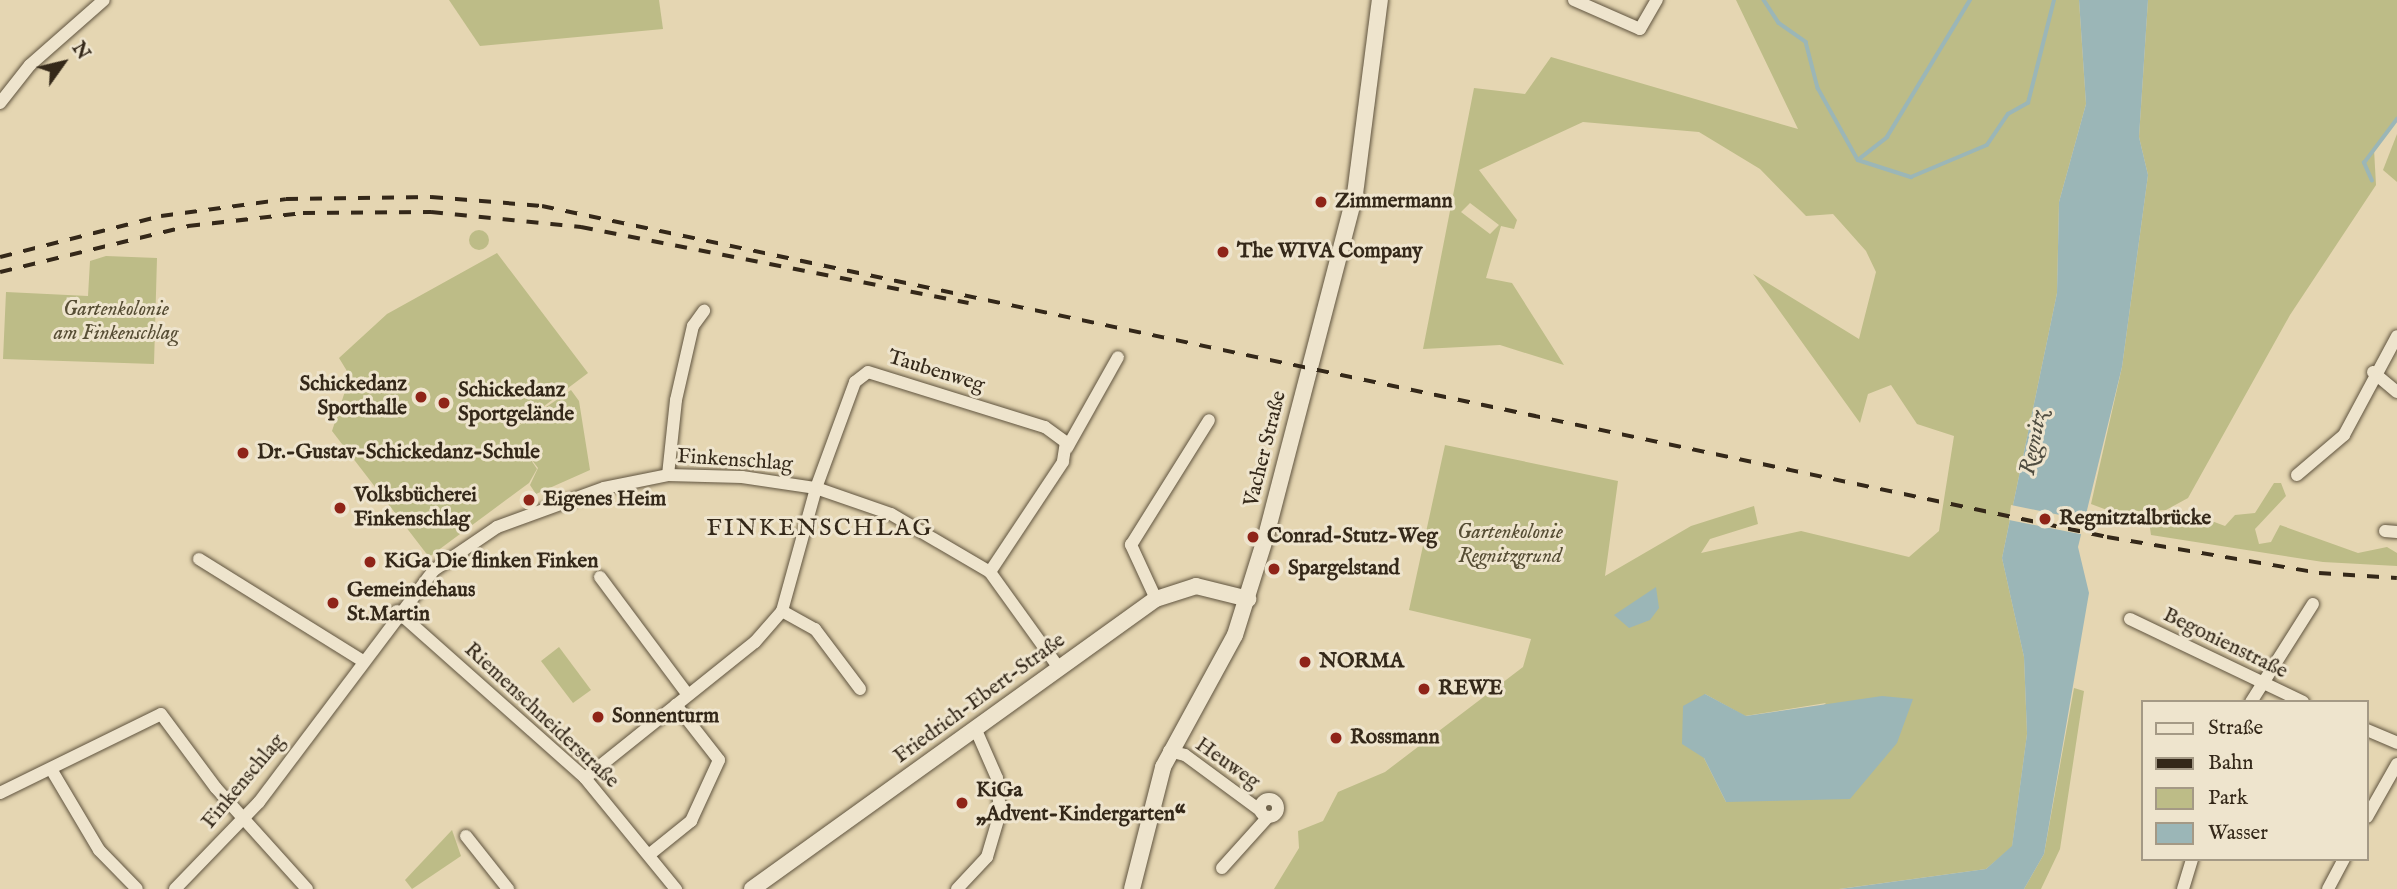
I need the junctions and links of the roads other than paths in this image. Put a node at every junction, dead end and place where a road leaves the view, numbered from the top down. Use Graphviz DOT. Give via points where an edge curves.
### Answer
graph roads {
  1 [pos="104,0"];
  2 [pos="1380,0"];
  3 [pos="1574,0"];
  4 [pos="1657,0"];
  5 [pos="0,103"];
  6 [pos="704,311"];
  7 [pos="2397,335"];
  8 [pos="1118,356"];
  9 [pos="2373,372"];
  10 [pos="2397,392"];
  11 [pos="1209,420"];
  12 [pos="1067,448"];
  13 [pos="668,475"];
  14 [pos="2297,475"];
  15 [pos="816,488"];
  16 [pos="199,559"];
  17 [pos="990,572"];
  18 [pos="600,577"];
  19 [pos="1156,599"];
  20 [pos="1248,599"];
  21 [pos="2313,604"];
  22 [pos="397,611"];
  23 [pos="782,611"];
  24 [pos="2130,619"];
  25 [pos="361,660"];
  26 [pos="1059,668"];
  27 [pos="2261,686"];
  28 [pos="860,689"];
  29 [pos="688,695"];
  30 [pos="2253,700"];
  31 [pos="2298,700"];
  32 [pos="676,705"];
  33 [pos="975,728"];
  34 [pos="2369,731"];
  35 [pos="2397,743"];
  36 [pos="1169,751"];
  37 [pos="2397,764"];
  38 [pos="51,769"];
  39 [pos="585,778"];
  40 [pos="0,793"];
  41 [pos="2369,813"];
  42 [pos="244,818"];
  43 [pos="466,836"];
  44 [pos="650,854"];
  45 [pos="2191,861"];
  46 [pos="2343,861"];
  47 [pos="1222,868"];
  48 [pos="137,889"];
  49 [pos="175,889"];
  50 [pos="307,889"];
  51 [pos="508,889"];
  52 [pos="677,889"];
  53 [pos="752,889"];
  54 [pos="957,889"];
  55 [pos="1132,889"];
  56 [pos="2183,889"];
  57 [pos="2328,889"];
  1 -- 5 [label="street" via="30,65"];
  2 -- 20 [label="street, Vacher Straße" via="1346,234"];
  3 -- 4 [label="street" via="1640,29"];
  6 -- 13 [label="street" via="693,326 676,400"];
  7 -- 9 [label="street"];
  8 -- 12 [label="street"];
  9 -- 10 [label="street"];
  9 -- 14 [label="street" via="2344,435"];
  11 -- 19 [label="street" via="1131,545"];
  12 -- 15 [label="street, Taubenweg" via="1045,427 868,372 855,382"];
  12 -- 17 [label="street" via="1039,503"];
  13 -- 15 [label="street, Finkenschlag"];
  13 -- 22 [label="street, Finkenschlag" via="593,492 497,527 434,570"];
  15 -- 17 [label="street, Finkenschlag" via="891,514"];
  15 -- 23 [label="street"];
  16 -- 25 [label="street"];
  17 -- 26 [label="street, Finkenschlag"];
  18 -- 29 [label="street"];
  19 -- 20 [label="street, Friedrich-Ebert-Straße" via="1196,586"];
  19 -- 26 [label="street, Friedrich-Ebert-Straße"];
  20 -- 36 [label="street, Vacher Straße" via="1226,655"];
  21 -- 27 [label="street"];
  22 -- 25 [label="street, Finkenschlag"];
  22 -- 39 [label="street, Riemenschneiderstraße"];
  23 -- 28 [label="street" via="815,629"];
  23 -- 29 [label="street" via="755,642"];
  24 -- 27 [label="street, Begonienstraße"];
  25 -- 42 [label="street, Finkenschlag"];
  26 -- 33 [label="street, Friedrich-Ebert-Straße"];
  27 -- 30 [label="street"];
  27 -- 31 [label="street, Begonienstraße"];
  29 -- 32 [label="street"];
  32 -- 39 [label="street"];
  32 -- 44 [label="street" via="719,760 691,821"];
  33 -- 53 [label="street, Friedrich-Ebert-Straße"];
  33 -- 54 [label="street" via="997,778 1000,813 988,858"];
  34 -- 35 [label="street"];
  36 -- 47 [label="street, Heuweg" via="1185,755 1265,814"];
  36 -- 55 [label="street, Vacher Straße"];
  37 -- 41 [label="street"];
  38 -- 40 [label="street"];
  38 -- 42 [label="street" via="161,714"];
  38 -- 48 [label="street" via="99,850"];
  39 -- 44 [label="street, Riemenschneiderstraße"];
  42 -- 49 [label="street, Finkenschlag"];
  42 -- 50 [label="street"];
  43 -- 51 [label="street"];
  44 -- 52 [label="street, Riemenschneiderstraße"];
  45 -- 56 [label="street"];
  46 -- 57 [label="street"];
}
